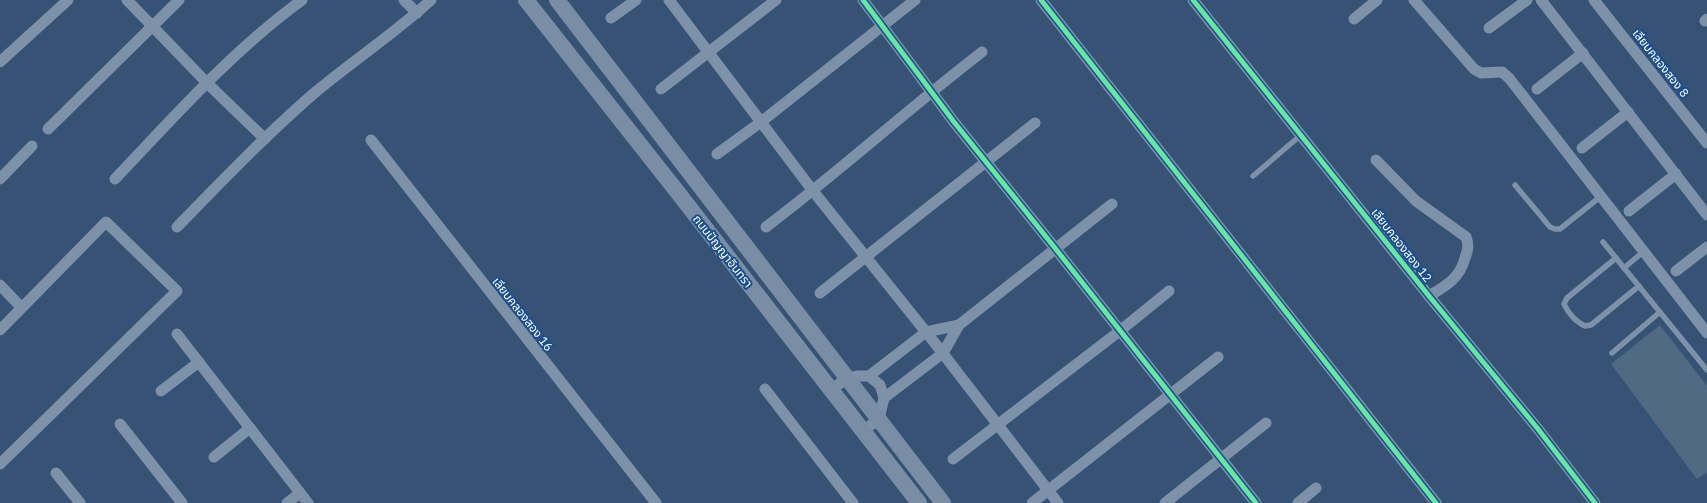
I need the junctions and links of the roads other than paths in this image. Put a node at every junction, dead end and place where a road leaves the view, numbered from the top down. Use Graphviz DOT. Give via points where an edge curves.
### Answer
graph roads {
  1 [pos="68,0"];
  2 [pos="128,0"];
  3 [pos="179,0"];
  4 [pos="302,0"];
  5 [pos="404,0"];
  6 [pos="432,0"];
  7 [pos="526,0"];
  8 [pos="558,0"];
  9 [pos="636,0"];
  10 [pos="669,0"];
  11 [pos="776,0"];
  12 [pos="863,0"];
  13 [pos="915,0"];
  14 [pos="1041,0"];
  15 [pos="1193,0"];
  16 [pos="1377,0"];
  17 [pos="1414,0"];
  18 [pos="1527,0"];
  19 [pos="1542,0"];
  20 [pos="1594,0"];
  21 [pos="417,13"];
  22 [pos="611,18"];
  23 [pos="1354,19"];
  24 [pos="152,26"];
  25 [pos="884,26"];
  26 [pos="1489,28"];
  27 [pos="708,52"];
  28 [pos="982,52"];
  29 [pos="1583,53"];
  30 [pos="0,62"];
  31 [pos="207,83"];
  32 [pos="660,89"];
  33 [pos="1537,89"];
  34 [pos="931,91"];
  35 [pos="1628,112"];
  36 [pos="761,122"];
  37 [pos="1035,123"];
  38 [pos="48,129"];
  39 [pos="1301,135"];
  40 [pos="265,139"];
  41 [pos="371,140"];
  42 [pos="1707,143"];
  43 [pos="32,146"];
  44 [pos="1582,148"];
  45 [pos="717,154"];
  46 [pos="1376,160"];
  47 [pos="986,162"];
  48 [pos="1676,174"];
  49 [pos="1253,176"];
  50 [pos="0,179"];
  51 [pos="115,179"];
  52 [pos="1515,185"];
  53 [pos="813,191"];
  54 [pos="1600,197"];
  55 [pos="1112,204"];
  56 [pos="1630,211"];
  57 [pos="1707,215"];
  58 [pos="177,227"];
  59 [pos="766,227"];
  60 [pos="1603,242"];
  61 [pos="1707,247"];
  62 [pos="1055,248"];
  63 [pos="1643,252"];
  64 [pos="866,258"];
  65 [pos="1616,258"];
  66 [pos="1624,268"];
  67 [pos="1676,272"];
  68 [pos="0,285"];
  69 [pos="1639,286"];
  70 [pos="1169,291"];
  71 [pos="820,293"];
  72 [pos="1429,296"];
  73 [pos="21,307"];
  74 [pos="1660,312"];
  75 [pos="959,325"];
  76 [pos="0,330"];
  77 [pos="1121,330"];
  78 [pos="926,332"];
  79 [pos="1707,333"];
  80 [pos="177,334"];
  81 [pos="942,353"];
  82 [pos="1612,353"];
  83 [pos="1218,357"];
  84 [pos="198,362"];
  85 [pos="1707,370"];
  86 [pos="869,376"];
  87 [pos="847,378"];
  88 [pos="765,389"];
  89 [pos="831,390"];
  90 [pos="161,391"];
  91 [pos="1171,394"];
  92 [pos="884,398"];
  93 [pos="879,419"];
  94 [pos="120,424"];
  95 [pos="1266,424"];
  96 [pos="998,425"];
  97 [pos="250,428"];
  98 [pos="863,431"];
  99 [pos="214,457"];
  100 [pos="953,459"];
  101 [pos="1221,459"];
  102 [pos="0,464"];
  103 [pos="56,472"];
  104 [pos="1316,488"];
  105 [pos="1048,491"];
  106 [pos="300,493"];
  107 [pos="80,503"];
  108 [pos="182,503"];
  109 [pos="287,503"];
  110 [pos="308,503"];
  111 [pos="656,503"];
  112 [pos="854,503"];
  113 [pos="919,503"];
  114 [pos="943,503"];
  115 [pos="1032,503"];
  116 [pos="1058,503"];
  117 [pos="1165,503"];
  118 [pos="1256,503"];
  119 [pos="1298,503"];
  120 [pos="1436,503"];
  121 [pos="1595,503"];
  1 -- 30 [label="street"];
  2 -- 24 [label="street"];
  3 -- 24 [label="street"];
  4 -- 31 [label="street" via="263,30"];
  5 -- 21 [label="street"];
  6 -- 21 [label="street"];
  7 -- 89 [label="street, ถนนปัญญาอินทรา"];
  8 -- 87 [label="street, ถนนปัญญาอินทรา"];
  9 -- 22 [label="street"];
  10 -- 27 [label="street"];
  11 -- 27 [label="street"];
  12 -- 25 [label="street"];
  13 -- 25 [label="street"];
  14 -- 120 [label="street"];
  15 -- 39 [label="street, เลียบคลองสอง 12"];
  16 -- 23 [label="street"];
  17 -- 54 [label="street" via="1474,69 1481,73 1502,72 1509,78"];
  18 -- 26 [label="street"];
  19 -- 29 [label="street"];
  20 -- 42 [label="street, เลียบคลองสอง 8"];
  21 -- 40 [label="street" via="338,74"];
  24 -- 31 [label="street"];
  24 -- 38 [label="street"];
  25 -- 34 [label="street"];
  25 -- 36 [label="street"];
  27 -- 32 [label="street"];
  27 -- 36 [label="street"];
  28 -- 34 [label="street"];
  29 -- 33 [label="street"];
  29 -- 35 [label="street"];
  31 -- 40 [label="street"];
  31 -- 51 [label="street"];
  34 -- 47 [label="street"];
  34 -- 53 [label="street"];
  35 -- 44 [label="street"];
  35 -- 48 [label="street"];
  36 -- 45 [label="street"];
  36 -- 53 [label="street"];
  37 -- 47 [label="street"];
  39 -- 49 [label="lane"];
  39 -- 72 [label="street, เลียบคลองสอง 12"];
  40 -- 58 [label="street"];
  41 -- 111 [label="street, เลียบคลองสอง 16"];
  43 -- 50 [label="street"];
  46 -- 72 [label="street" via="1416,201 1466,237 1469,245 1463,268 1453,281"];
  47 -- 62 [label="street"];
  47 -- 64 [label="street"];
  48 -- 56 [label="street"];
  48 -- 57 [label="street"];
  52 -- 54 [label="lane" via="1550,227 1555,229 1560,229"];
  53 -- 59 [label="street"];
  53 -- 64 [label="street"];
  54 -- 63 [label="street"];
  55 -- 62 [label="street"];
  60 -- 65 [label="lane"];
  61 -- 67 [label="street"];
  62 -- 75 [label="street"];
  62 -- 77 [label="street"];
  63 -- 66 [label="lane"];
  63 -- 79 [label="street"];
  64 -- 71 [label="street"];
  64 -- 78 [label="street"];
  65 -- 66 [label="lane"];
  65 -- 69 [label="lane" via="1567,298 1564,304 1566,309 1579,323 1591,325"];
  66 -- 69 [label="lane"];
  68 -- 73 [label="street"];
  69 -- 74 [label="lane"];
  70 -- 77 [label="street"];
  72 -- 121 [label="street, เลียบคลองสอง 12"];
  73 -- 76 [label="street"];
  73 -- 102 [label="street" via="106,222 176,291"];
  74 -- 82 [label="lane"];
  74 -- 85 [label="lane"];
  75 -- 78 [label="street"];
  75 -- 81 [label="street"];
  77 -- 91 [label="street"];
  77 -- 96 [label="street"];
  78 -- 81 [label="street"];
  78 -- 86 [label="street"];
  80 -- 84 [label="street"];
  81 -- 92 [label="street"];
  81 -- 96 [label="street"];
  83 -- 91 [label="street"];
  84 -- 90 [label="street"];
  84 -- 97 [label="street"];
  86 -- 87 [label="street"];
  86 -- 92 [label="street" via="880,385"];
  87 -- 89 [label="street"];
  87 -- 93 [label="street, ถนนปัญญาอินทรา"];
  88 -- 112 [label="street"];
  89 -- 98 [label="street, ถนนปัญญาอินทรา"];
  91 -- 101 [label="street"];
  91 -- 105 [label="street"];
  92 -- 93 [label="street"];
  93 -- 98 [label="street"];
  93 -- 114 [label="street, ถนนปัญญาอินทรา"];
  94 -- 108 [label="street"];
  95 -- 101 [label="street"];
  96 -- 100 [label="street"];
  96 -- 105 [label="street"];
  97 -- 99 [label="street"];
  97 -- 106 [label="street"];
  98 -- 113 [label="street, ถนนปัญญาอินทรา"];
  101 -- 117 [label="street"];
  101 -- 118 [label="street"];
  103 -- 107 [label="street"];
  104 -- 119 [label="street"];
  105 -- 115 [label="street"];
  105 -- 116 [label="street"];
  106 -- 109 [label="street"];
  106 -- 110 [label="street"];
}
